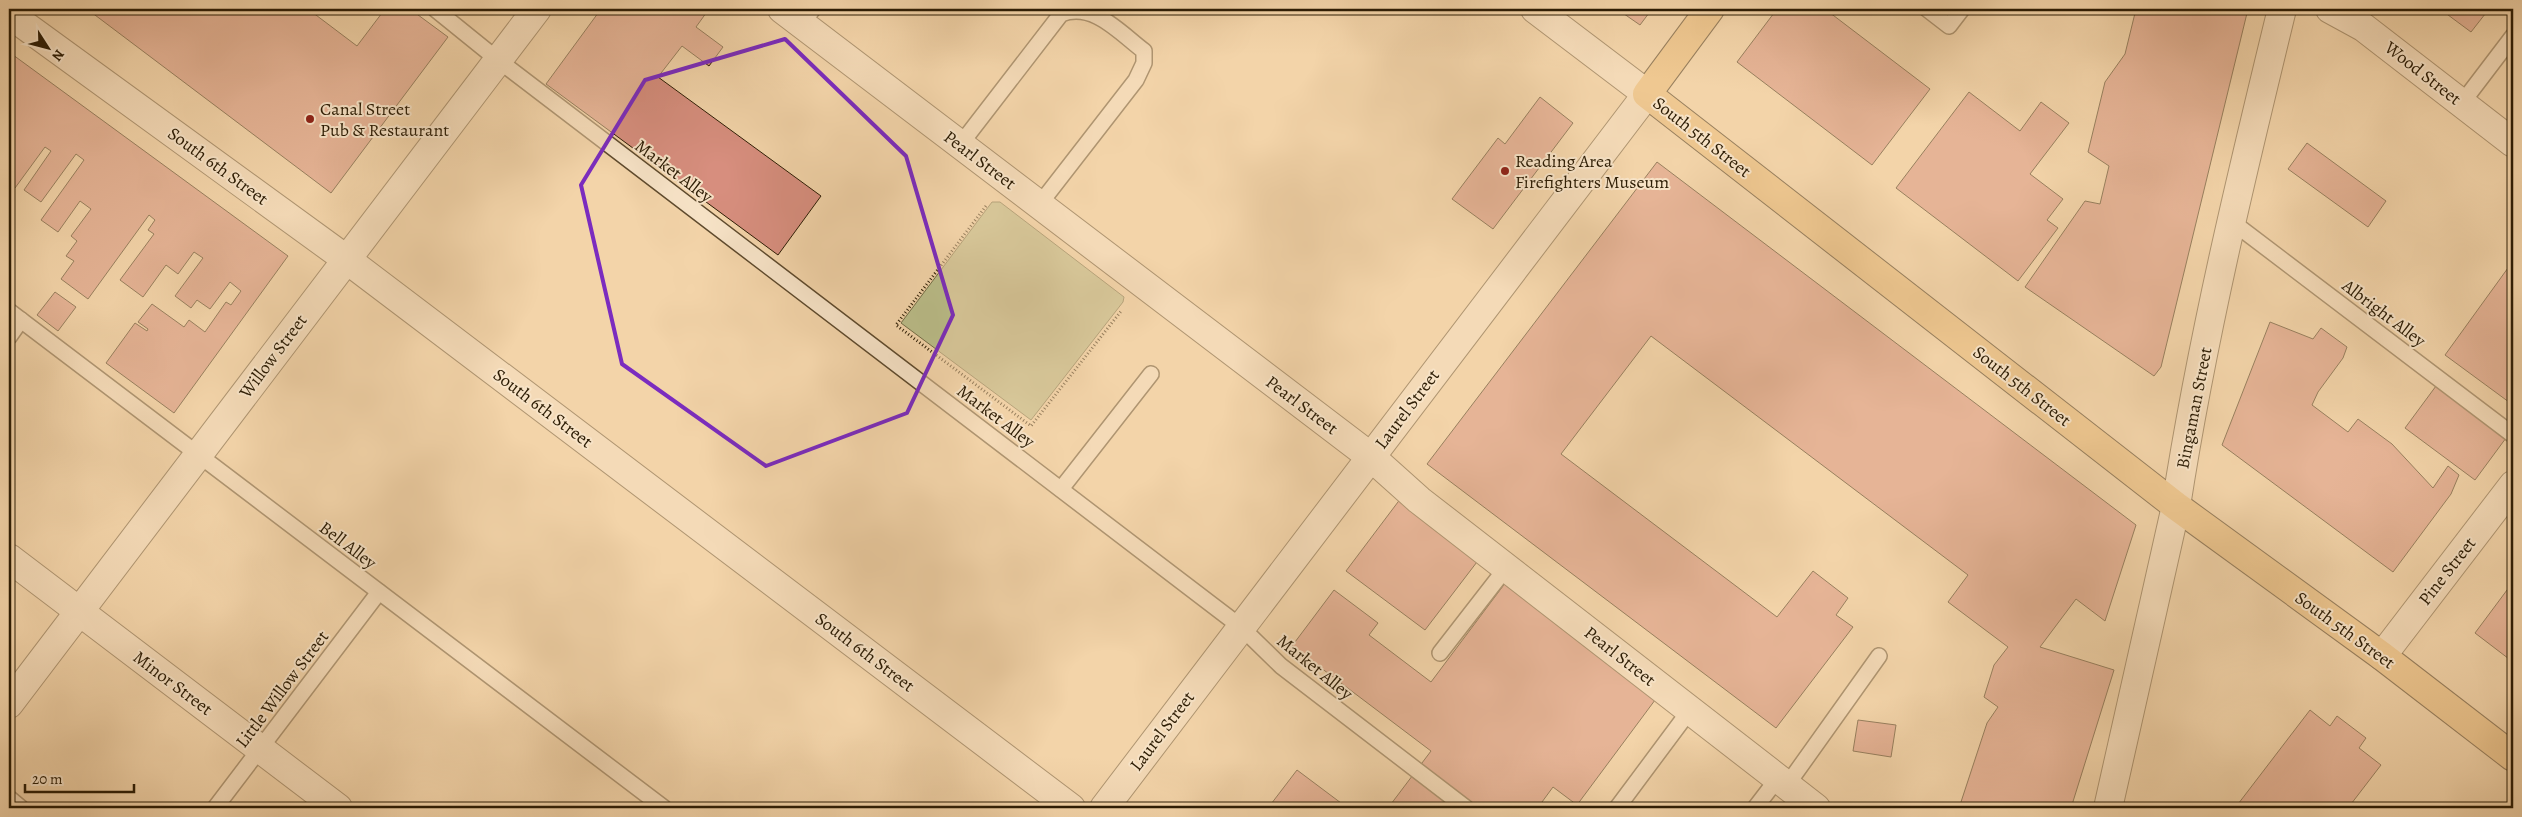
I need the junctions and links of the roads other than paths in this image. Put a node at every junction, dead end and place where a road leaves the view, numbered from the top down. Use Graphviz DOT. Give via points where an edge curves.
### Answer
graph roads {
  1 [pos="435,9"];
  2 [pos="537,9"];
  3 [pos="1534,9"];
  4 [pos="1710,9"];
  5 [pos="1927,9"];
  6 [pos="1962,9"];
  7 [pos="2282,9"];
  8 [pos="2330,9"];
  9 [pos="9,14"];
  10 [pos="799,14"];
  11 [pos="2513,36"];
  12 [pos="498,60"];
  13 [pos="1647,94"];
  14 [pos="2462,103"];
  15 [pos="2513,143"];
  16 [pos="960,145"];
  17 [pos="1039,205"];
  18 [pos="2231,221"];
  19 [pos="346,259"];
  20 [pos="9,311"];
  21 [pos="21,320"];
  22 [pos="9,337"];
  23 [pos="1151,374"];
  24 [pos="2513,435"];
  25 [pos="199,455"];
  26 [pos="1371,457"];
  27 [pos="2513,485"];
  28 [pos="1061,489"];
  29 [pos="2176,506"];
  30 [pos="9,558"];
  31 [pos="1506,568"];
  32 [pos="379,592"];
  33 [pos="80,613"];
  34 [pos="1242,627"];
  35 [pos="1440,653"];
  36 [pos="1878,656"];
  37 [pos="2382,656"];
  38 [pos="9,704"];
  39 [pos="1690,710"];
  40 [pos="261,750"];
  41 [pos="2513,757"];
  42 [pos="1782,782"];
  43 [pos="9,798"];
  44 [pos="22,808"];
  45 [pos="215,808"];
  46 [pos="338,808"];
  47 [pos="664,808"];
  48 [pos="1071,808"];
  49 [pos="1104,808"];
  50 [pos="1466,808"];
  51 [pos="1617,808"];
  52 [pos="1755,808"];
  53 [pos="1816,808"];
  54 [pos="2108,808"];
  1 -- 12 [label="lane, Market Alley"];
  2 -- 12 [label="street, Willow Street"];
  3 -- 13 [label="street, South 5th Street"];
  4 -- 13 [label="main road, Laurel Street"];
  5 -- 6 [label="lane" via="1949,26"];
  7 -- 18 [label="street, Bingaman Street"];
  8 -- 14 [label="street, Wood Street" via="2363,27"];
  9 -- 19 [label="street, South 6th Street"];
  10 -- 16 [label="street, Pearl Street"];
  11 -- 14 [label="lane"];
  12 -- 19 [label="street, Willow Street"];
  12 -- 28 [label="lane, Market Alley"];
  13 -- 26 [label="street, Laurel Street"];
  13 -- 29 [label="main road, South 5th Street"];
  14 -- 15 [label="street, Wood Street"];
  16 -- 17 [label="street, Pearl Street"];
  16 -- 17 [label="lane" via="1061,14 1071,10 1094,13 1144,51 1144,63 1136,80"];
  17 -- 26 [label="street, Pearl Street"];
  18 -- 24 [label="lane, Albright Alley"];
  18 -- 29 [label="street, Bingaman Street" via="2188,428"];
  19 -- 25 [label="street, Willow Street"];
  19 -- 48 [label="street, South 6th Street"];
  20 -- 21 [label="lane, Bell Alley"];
  21 -- 22 [label="lane"];
  21 -- 25 [label="lane, Bell Alley"];
  23 -- 28 [label="lane"];
  25 -- 32 [label="lane, Bell Alley"];
  25 -- 33 [label="street, Willow Street"];
  26 -- 31 [label="street, Pearl Street" via="1419,500"];
  26 -- 34 [label="street, Laurel Street"];
  27 -- 37 [label="street, Pine Street"];
  28 -- 34 [label="lane, Market Alley"];
  29 -- 37 [label="main road, South 5th Street"];
  29 -- 54 [label="street, Bingaman Street"];
  30 -- 33 [label="street, Minor Street"];
  31 -- 35 [label="lane"];
  31 -- 39 [label="street, Pearl Street"];
  32 -- 40 [label="lane, Little Willow Street"];
  32 -- 47 [label="lane, Bell Alley"];
  33 -- 38 [label="street, Willow Street"];
  33 -- 40 [label="street, Minor Street"];
  34 -- 49 [label="street, Laurel Street"];
  34 -- 50 [label="lane, Market Alley" via="1280,666"];
  36 -- 42 [label="lane"];
  37 -- 41 [label="main road, South 5th Street"];
  39 -- 42 [label="street, Pearl Street"];
  39 -- 51 [label="lane"];
  40 -- 45 [label="lane, Little Willow Street"];
  40 -- 46 [label="street, Minor Street"];
  42 -- 52 [label="lane"];
  42 -- 53 [label="street, Pearl Street"];
  43 -- 44 [label="lane"];
}
